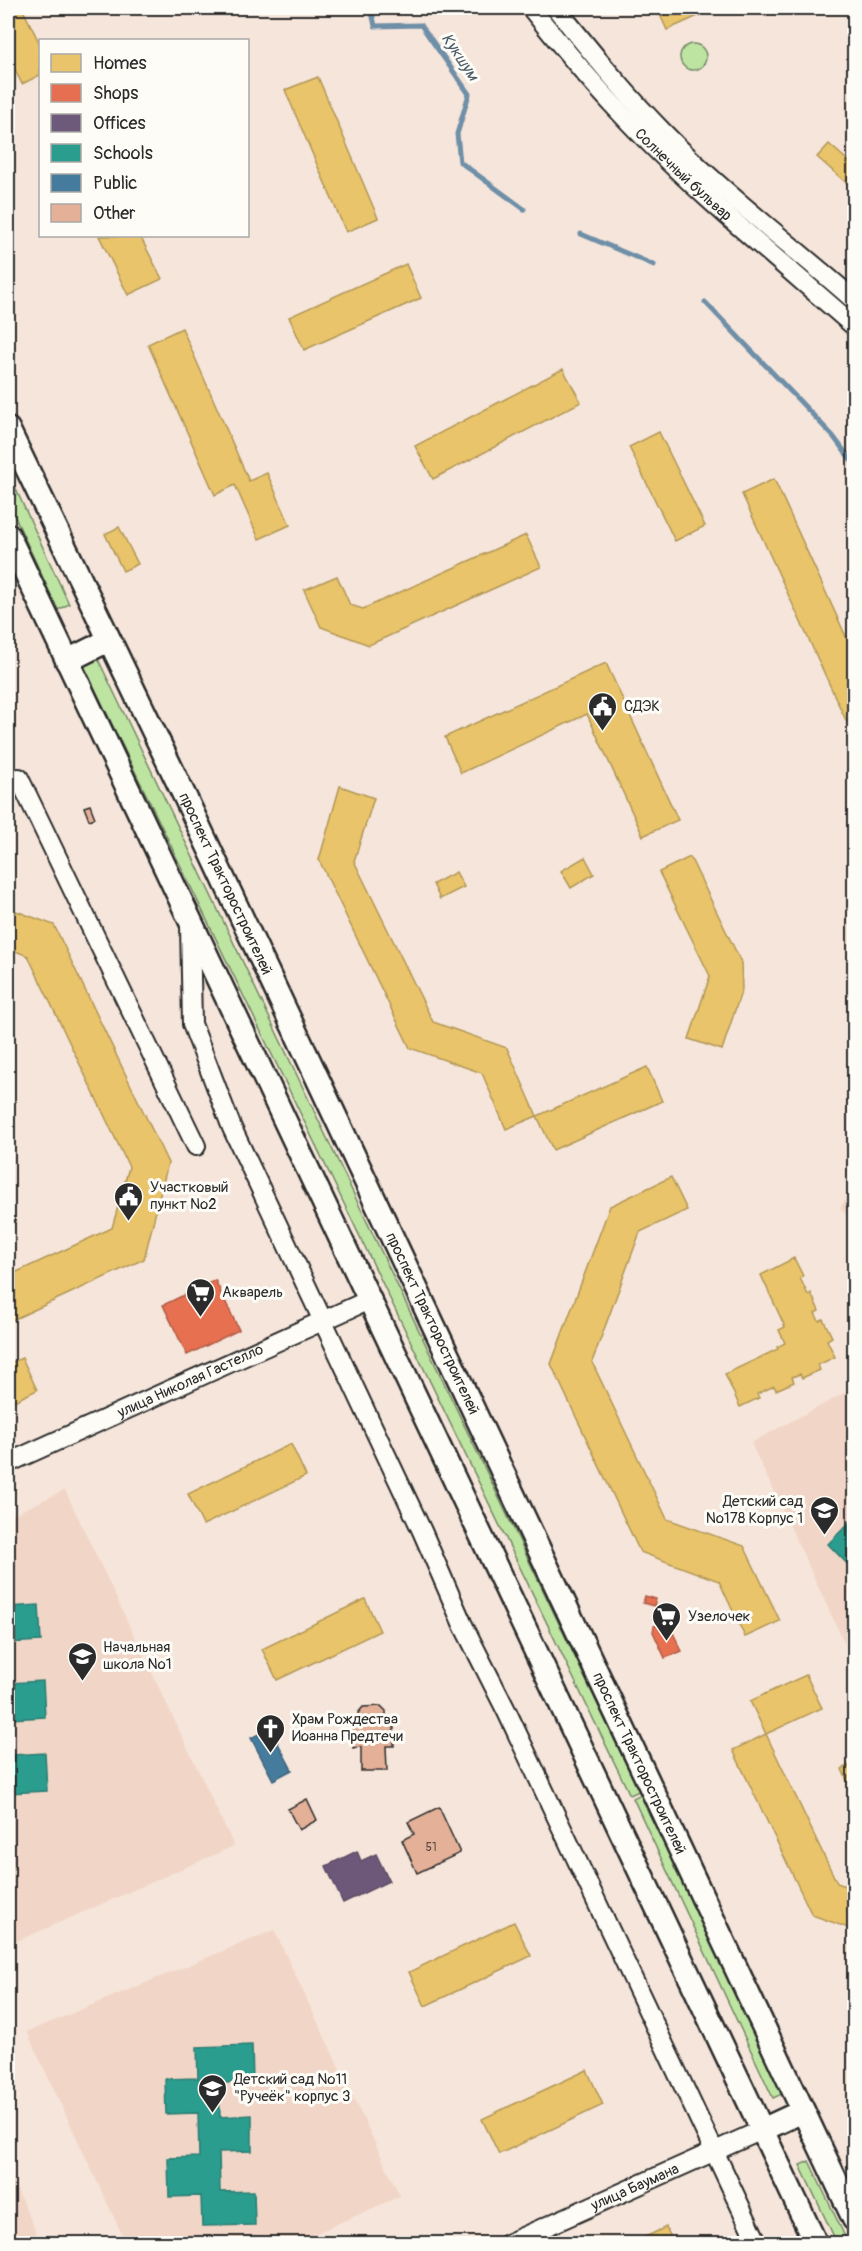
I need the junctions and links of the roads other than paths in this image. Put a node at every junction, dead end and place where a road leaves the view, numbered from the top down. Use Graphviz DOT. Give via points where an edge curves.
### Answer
graph roads {
  1 [pos="531,8"];
  2 [pos="556,8"];
  3 [pos="855,300"];
  4 [pos="855,326"];
  5 [pos="8,429"];
  6 [pos="8,535"];
  7 [pos="109,640"];
  8 [pos="67,661"];
  9 [pos="19,778"];
  10 [pos="190,922"];
  11 [pos="196,1146"];
  12 [pos="371,1299"];
  13 [pos="324,1320"];
  14 [pos="8,1463"];
  15 [pos="803,2111"];
  16 [pos="762,2130"];
  17 [pos="714,2151"];
  18 [pos="855,2219"];
  19 [pos="507,2244"];
  20 [pos="758,2244"];
  21 [pos="816,2244"];
  1 -- 4 [label="street, Солнечный бульвар" via="616,109 667,160"];
  2 -- 3 [label="street, Солнечный бульвар" via="664,133"];
  5 -- 7 [label="main road, проспект Тракторостроителей"];
  6 -- 8 [label="main road"];
  7 -- 8 [label="main road"];
  7 -- 15 [label="main road, проспект Тракторостроителей"];
  8 -- 10 [label="main road"];
  9 -- 11 [label="street"];
  10 -- 12 [label="main road"];
  10 -- 13 [label="street" via="192,1024 232,1128"];
  12 -- 13 [label="street, улица Николая Гастелло"];
  12 -- 16 [label="main road"];
  13 -- 14 [label="street, улица Николая Гастелло"];
  13 -- 17 [label="street" via="462,1625"];
  15 -- 16 [label="main road"];
  15 -- 18 [label="main road, проспект Тракторостроителей"];
  16 -- 17 [label="street, улица Баумана"];
  16 -- 21 [label="main road"];
  17 -- 19 [label="street, улица Баумана"];
  17 -- 20 [label="street"];
}
